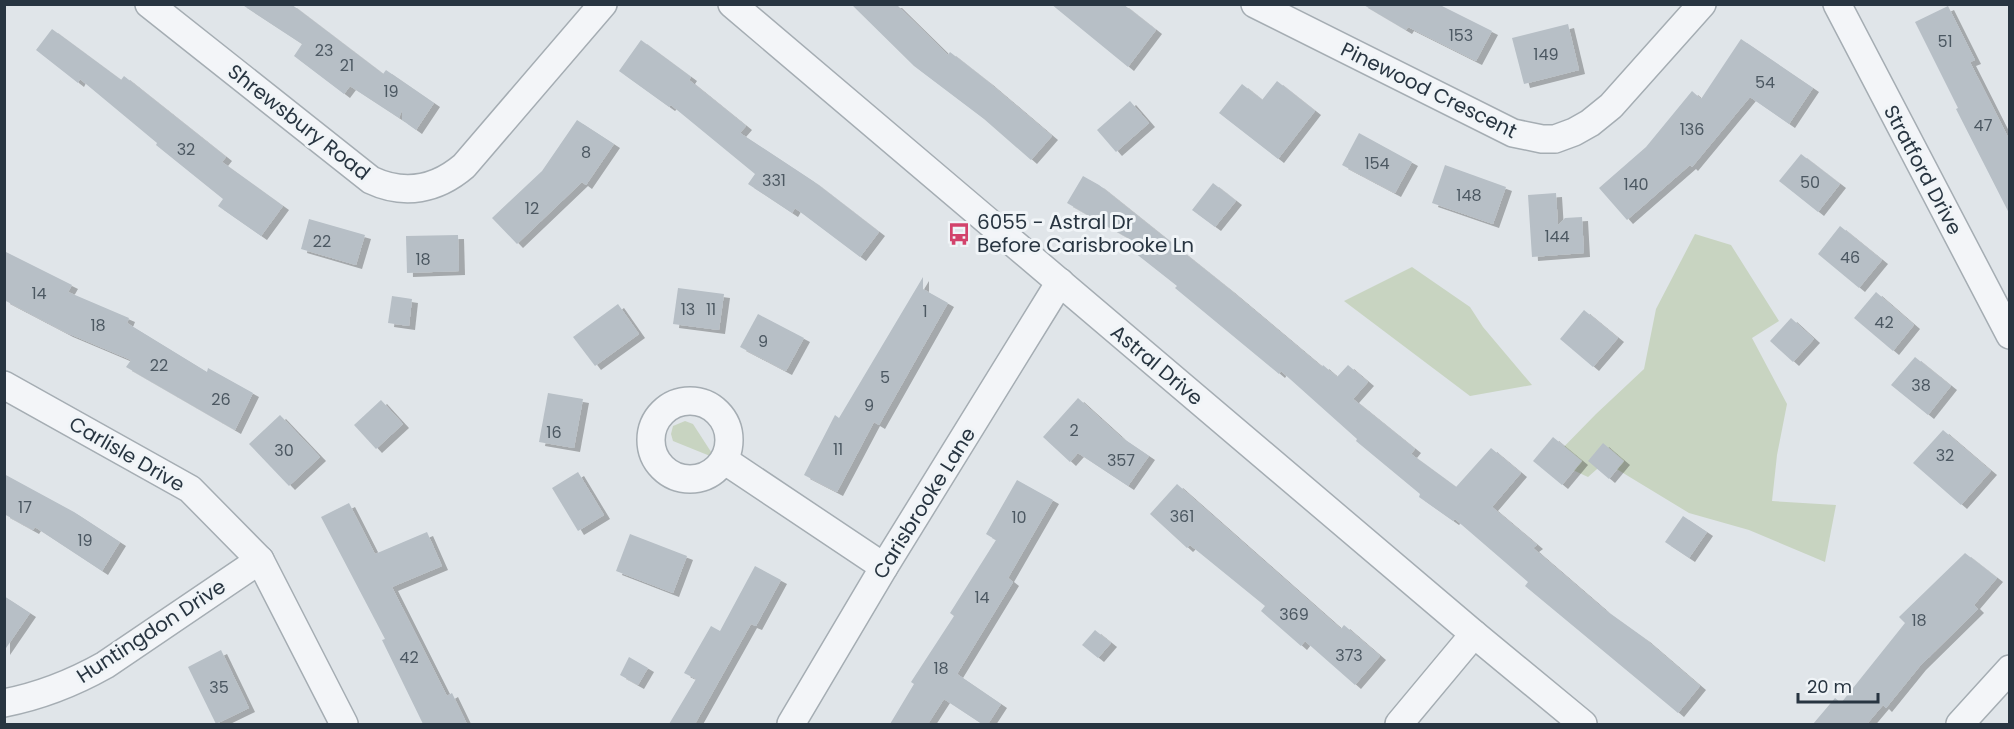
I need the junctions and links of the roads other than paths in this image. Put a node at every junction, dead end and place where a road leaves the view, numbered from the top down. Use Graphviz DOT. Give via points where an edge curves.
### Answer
graph roads {
  1 [pos="149,4"];
  2 [pos="603,4"];
  3 [pos="732,4"];
  4 [pos="1255,4"];
  5 [pos="1702,4"];
  6 [pos="1837,4"];
  7 [pos="1060,282"];
  8 [pos="2010,335"];
  9 [pos="4,385"];
  10 [pos="724,460"];
  11 [pos="260,560"];
  12 [pos="884,567"];
  13 [pos="1474,634"];
  14 [pos="2010,669"];
  15 [pos="4,703"];
  16 [pos="344,724"];
  17 [pos="791,724"];
  18 [pos="1399,724"];
  19 [pos="1583,724"];
  20 [pos="1960,724"];
  1 -- 2 [label="street, Shrewsbury Road" via="371,180 392,188 414,189 441,182 464,165"];
  3 -- 7 [label="street, Astral Drive"];
  4 -- 5 [label="street, Pinewood Crescent" via="1513,133 1556,139 1574,132 1611,106"];
  6 -- 8 [label="street, Stratford Drive"];
  7 -- 12 [label="street, Carisbrooke Lane"];
  7 -- 13 [label="street, Astral Drive"];
  9 -- 11 [label="street, Carlisle Drive" via="190,489"];
  10 -- 12 [label="street"];
  11 -- 15 [label="street, Huntingdon Drive" via="90,674"];
  11 -- 16 [label="street, Carlisle Drive"];
  12 -- 17 [label="street, Carisbrooke Lane"];
  13 -- 18 [label="street"];
  13 -- 19 [label="street, Astral Drive"];
  14 -- 20 [label="street"];
}
